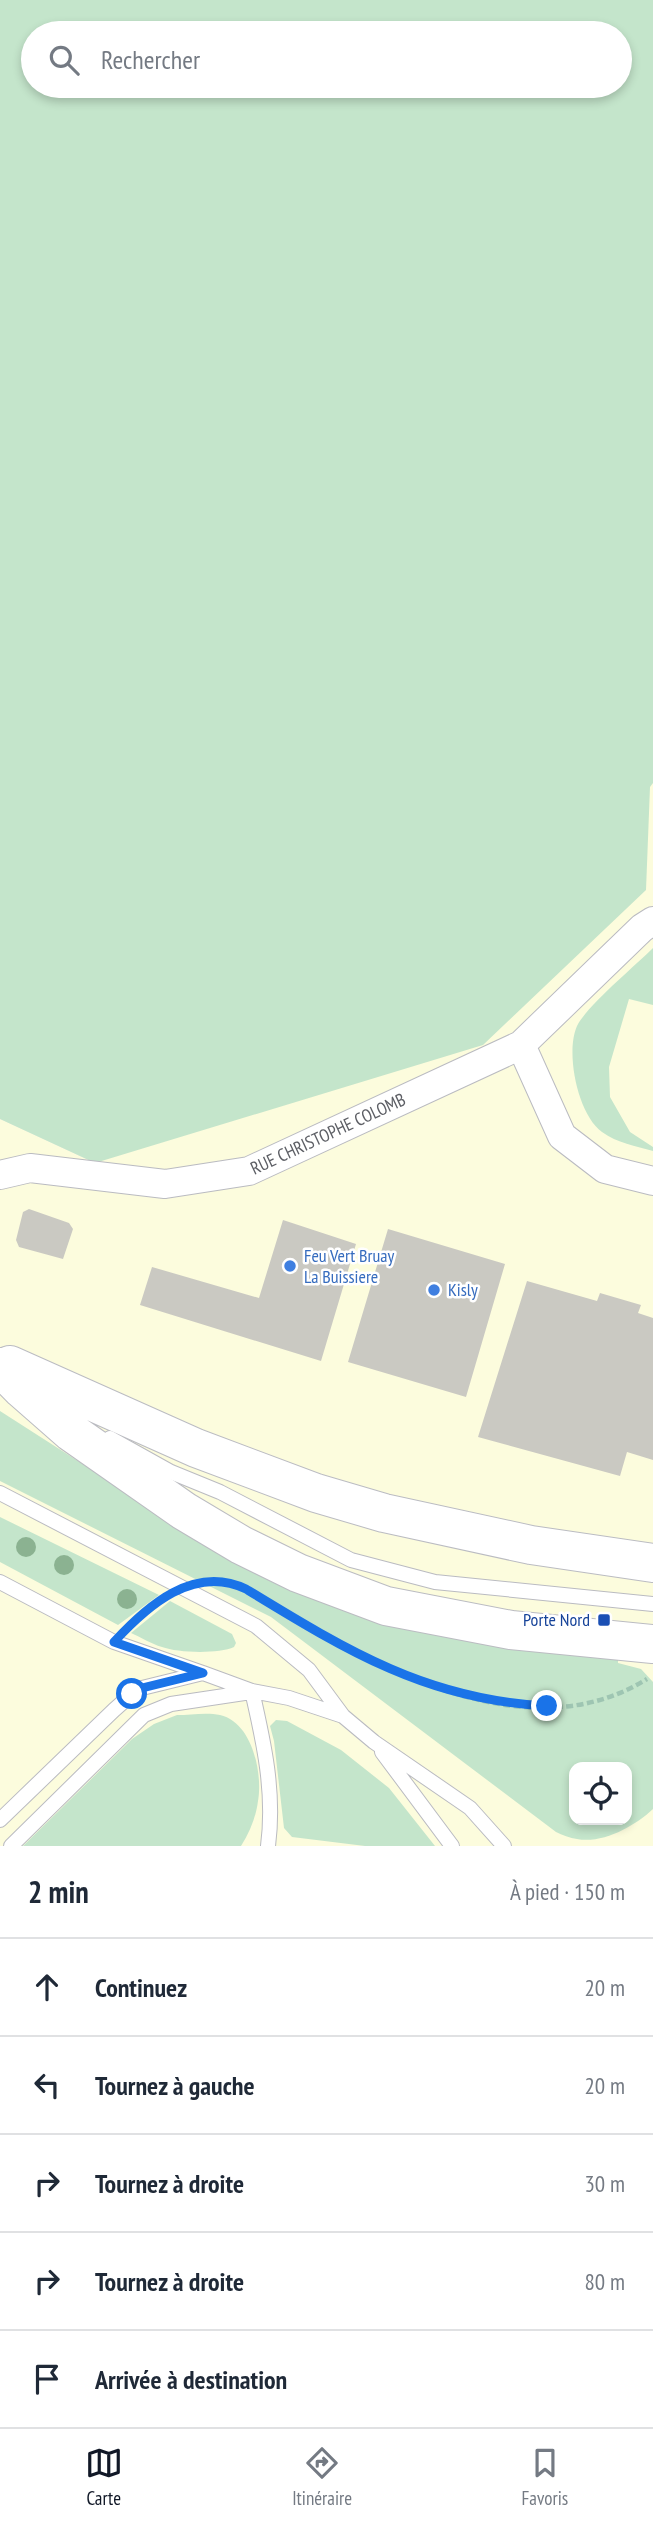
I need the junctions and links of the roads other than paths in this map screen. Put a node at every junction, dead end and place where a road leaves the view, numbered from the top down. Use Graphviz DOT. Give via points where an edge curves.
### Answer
graph roads {
  1 [pos="653,921"];
  2 [pos="521,1045"];
  3 [pos="0,1175"];
  4 [pos="653,1181"];
  5 [pos="7,1372"];
  6 [pos="71,1413"];
  7 [pos="140,1422"];
  8 [pos="102,1433"];
  9 [pos="220,1492"];
  10 [pos="0,1493"];
  11 [pos="653,1563"];
  12 [pos="0,1582"];
  13 [pos="653,1604"];
  14 [pos="653,1644"];
  15 [pos="203,1673"];
  16 [pos="252,1692"];
  17 [pos="343,1716"];
  18 [pos="374,1742"];
  19 [pos="0,1820"];
  20 [pos="11,1846"];
  21 [pos="268,1846"];
  22 [pos="452,1846"];
  23 [pos="504,1846"];
  1 -- 2 [label="street, RUE CHRISTOPHE COLOMB"];
  2 -- 3 [label="street, RUE CHRISTOPHE COLOMB" via="249,1171 165,1184 30,1168"];
  2 -- 4 [label="street" via="562,1136 605,1169"];
  5 -- 6 [label="lane"];
  5 -- 7 [label="main road"];
  5 -- 14 [label="main road" via="71,1432 184,1511 298,1573 386,1606 511,1630"];
  7 -- 9 [label="lane"];
  7 -- 11 [label="main road" via="239,1465 384,1513 531,1545"];
  8 -- 9 [label="lane" via="171,1472"];
  9 -- 13 [label="lane" via="351,1560 435,1582"];
  10 -- 17 [label="lane" via="239,1615 309,1670"];
  12 -- 15 [label="lane" via="114,1642"];
  15 -- 16 [label="lane"];
  15 -- 19 [label="lane" via="132,1694"];
  16 -- 17 [label="lane" via="289,1698"];
  16 -- 20 [label="lane" via="171,1704 144,1715"];
  16 -- 21 [label="lane" via="270,1775"];
  17 -- 18 [label="lane"];
  18 -- 22 [label="lane"];
  18 -- 23 [label="lane" via="470,1808"];
}
